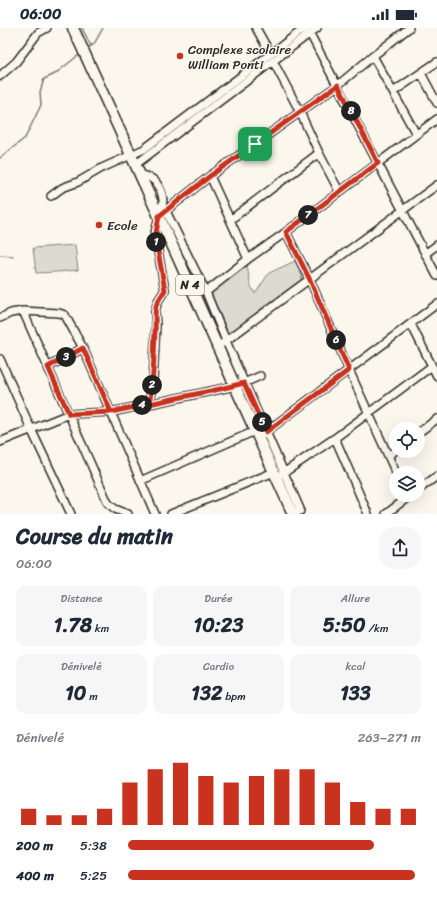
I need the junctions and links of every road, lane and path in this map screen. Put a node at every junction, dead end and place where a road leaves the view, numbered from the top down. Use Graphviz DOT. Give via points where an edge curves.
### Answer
graph roads {
  1 [pos="47,28"];
  2 [pos="73,28"];
  3 [pos="256,28"];
  4 [pos="317,28"];
  5 [pos="409,28"];
  6 [pos="37,30"];
  7 [pos="307,30"];
  8 [pos="270,53"];
  9 [pos="373,56"];
  10 [pos="273,61"];
  11 [pos="437,62"];
  12 [pos="421,73"];
  13 [pos="0,76"];
  14 [pos="338,85"];
  15 [pos="393,92"];
  16 [pos="437,103"];
  17 [pos="300,112"];
  18 [pos="437,119"];
  19 [pos="416,134"];
  20 [pos="318,153"];
  21 [pos="133,160"];
  22 [pos="378,163"];
  23 [pos="210,176"];
  24 [pos="437,185"];
  25 [pos="339,192"];
  26 [pos="51,196"];
  27 [pos="403,210"];
  28 [pos="161,213"];
  29 [pos="230,220"];
  30 [pos="286,232"];
  31 [pos="437,245"];
  32 [pos="425,254"];
  33 [pos="248,259"];
  34 [pos="437,276"];
  35 [pos="310,280"];
  36 [pos="206,292"];
  37 [pos="437,304"];
  38 [pos="23,311"];
  39 [pos="0,318"];
  40 [pos="411,324"];
  41 [pos="222,344"];
  42 [pos="83,348"];
  43 [pos="0,359"];
  44 [pos="432,366"];
  45 [pos="48,367"];
  46 [pos="349,370"];
  47 [pos="260,376"];
  48 [pos="437,376"];
  49 [pos="240,384"];
  50 [pos="149,404"];
  51 [pos="111,412"];
  52 [pos="369,413"];
  53 [pos="69,414"];
  54 [pos="437,419"];
  55 [pos="425,428"];
  56 [pos="31,429"];
  57 [pos="260,433"];
  58 [pos="335,438"];
  59 [pos="0,442"];
  60 [pos="388,456"];
  61 [pos="393,466"];
  62 [pos="279,474"];
  63 [pos="437,476"];
  64 [pos="140,481"];
  65 [pos="425,485"];
  66 [pos="401,502"];
  67 [pos="71,514"];
  68 [pos="128,514"];
  69 [pos="155,514"];
  70 [pos="171,514"];
  71 [pos="294,514"];
  72 [pos="368,514"];
  73 [pos="386,514"];
  1 -- 6 [label="street"];
  2 -- 21 [label="highway, N 4"];
  3 -- 8 [label="street"];
  4 -- 7 [label="street"];
  5 -- 9 [label="street"];
  6 -- 13 [label="street" via="16,62"];
  7 -- 8 [label="street"];
  7 -- 10 [label="street"];
  7 -- 14 [label="street"];
  8 -- 21 [label="street" via="150,144"];
  9 -- 14 [label="street"];
  9 -- 15 [label="street"];
  10 -- 17 [label="street"];
  10 -- 21 [label="street"];
  11 -- 12 [label="street"];
  12 -- 15 [label="street"];
  12 -- 16 [label="street"];
  14 -- 17 [label="street"];
  14 -- 22 [label="street"];
  15 -- 19 [label="street"];
  17 -- 20 [label="street"];
  17 -- 23 [label="street"];
  18 -- 19 [label="street"];
  19 -- 22 [label="street"];
  20 -- 25 [label="street"];
  20 -- 29 [label="street"];
  21 -- 26 [label="street" via="103,169 62,188"];
  21 -- 28 [label="highway, N 4"];
  22 -- 25 [label="street"];
  22 -- 27 [label="street"];
  23 -- 28 [label="street"];
  23 -- 29 [label="street"];
  24 -- 27 [label="street"];
  25 -- 30 [label="street"];
  27 -- 32 [label="street"];
  27 -- 35 [label="street"];
  28 -- 36 [label="street"];
  28 -- 41 [label="highway, N 4"];
  28 -- 50 [label="street" via="156,240 165,290 158,300 155,311 153,375"];
  29 -- 33 [label="street"];
  30 -- 33 [label="street"];
  30 -- 35 [label="street"];
  31 -- 32 [label="street"];
  32 -- 34 [label="street"];
  33 -- 36 [label="street"];
  35 -- 41 [label="street"];
  35 -- 46 [label="street"];
  36 -- 41 [label="street"];
  37 -- 40 [label="street"];
  38 -- 39 [label="street"];
  38 -- 42 [label="street" via="56,312 64,315"];
  38 -- 45 [label="street"];
  40 -- 44 [label="street"];
  40 -- 46 [label="street"];
  41 -- 49 [label="highway, N 4"];
  42 -- 45 [label="street"];
  42 -- 51 [label="street"];
  43 -- 56 [label="street"];
  44 -- 48 [label="street"];
  44 -- 52 [label="street"];
  45 -- 53 [label="street"];
  46 -- 52 [label="street"];
  46 -- 57 [label="street"];
  47 -- 49 [label="street"];
  49 -- 50 [label="street"];
  49 -- 57 [label="highway, N 4"];
  50 -- 51 [label="street"];
  51 -- 53 [label="street"];
  51 -- 64 [label="street"];
  52 -- 58 [label="street"];
  52 -- 60 [label="street"];
  53 -- 56 [label="street"];
  53 -- 68 [label="street" via="108,503"];
  54 -- 55 [label="street"];
  56 -- 59 [label="street"];
  56 -- 67 [label="street"];
  57 -- 62 [label="highway, N 4"];
  57 -- 64 [label="street"];
  58 -- 62 [label="street"];
  58 -- 72 [label="street"];
  60 -- 61 [label="street"];
  62 -- 70 [label="street"];
  62 -- 71 [label="highway, N 4"];
  63 -- 65 [label="street"];
  64 -- 69 [label="street"];
  66 -- 73 [label="street"];
}
